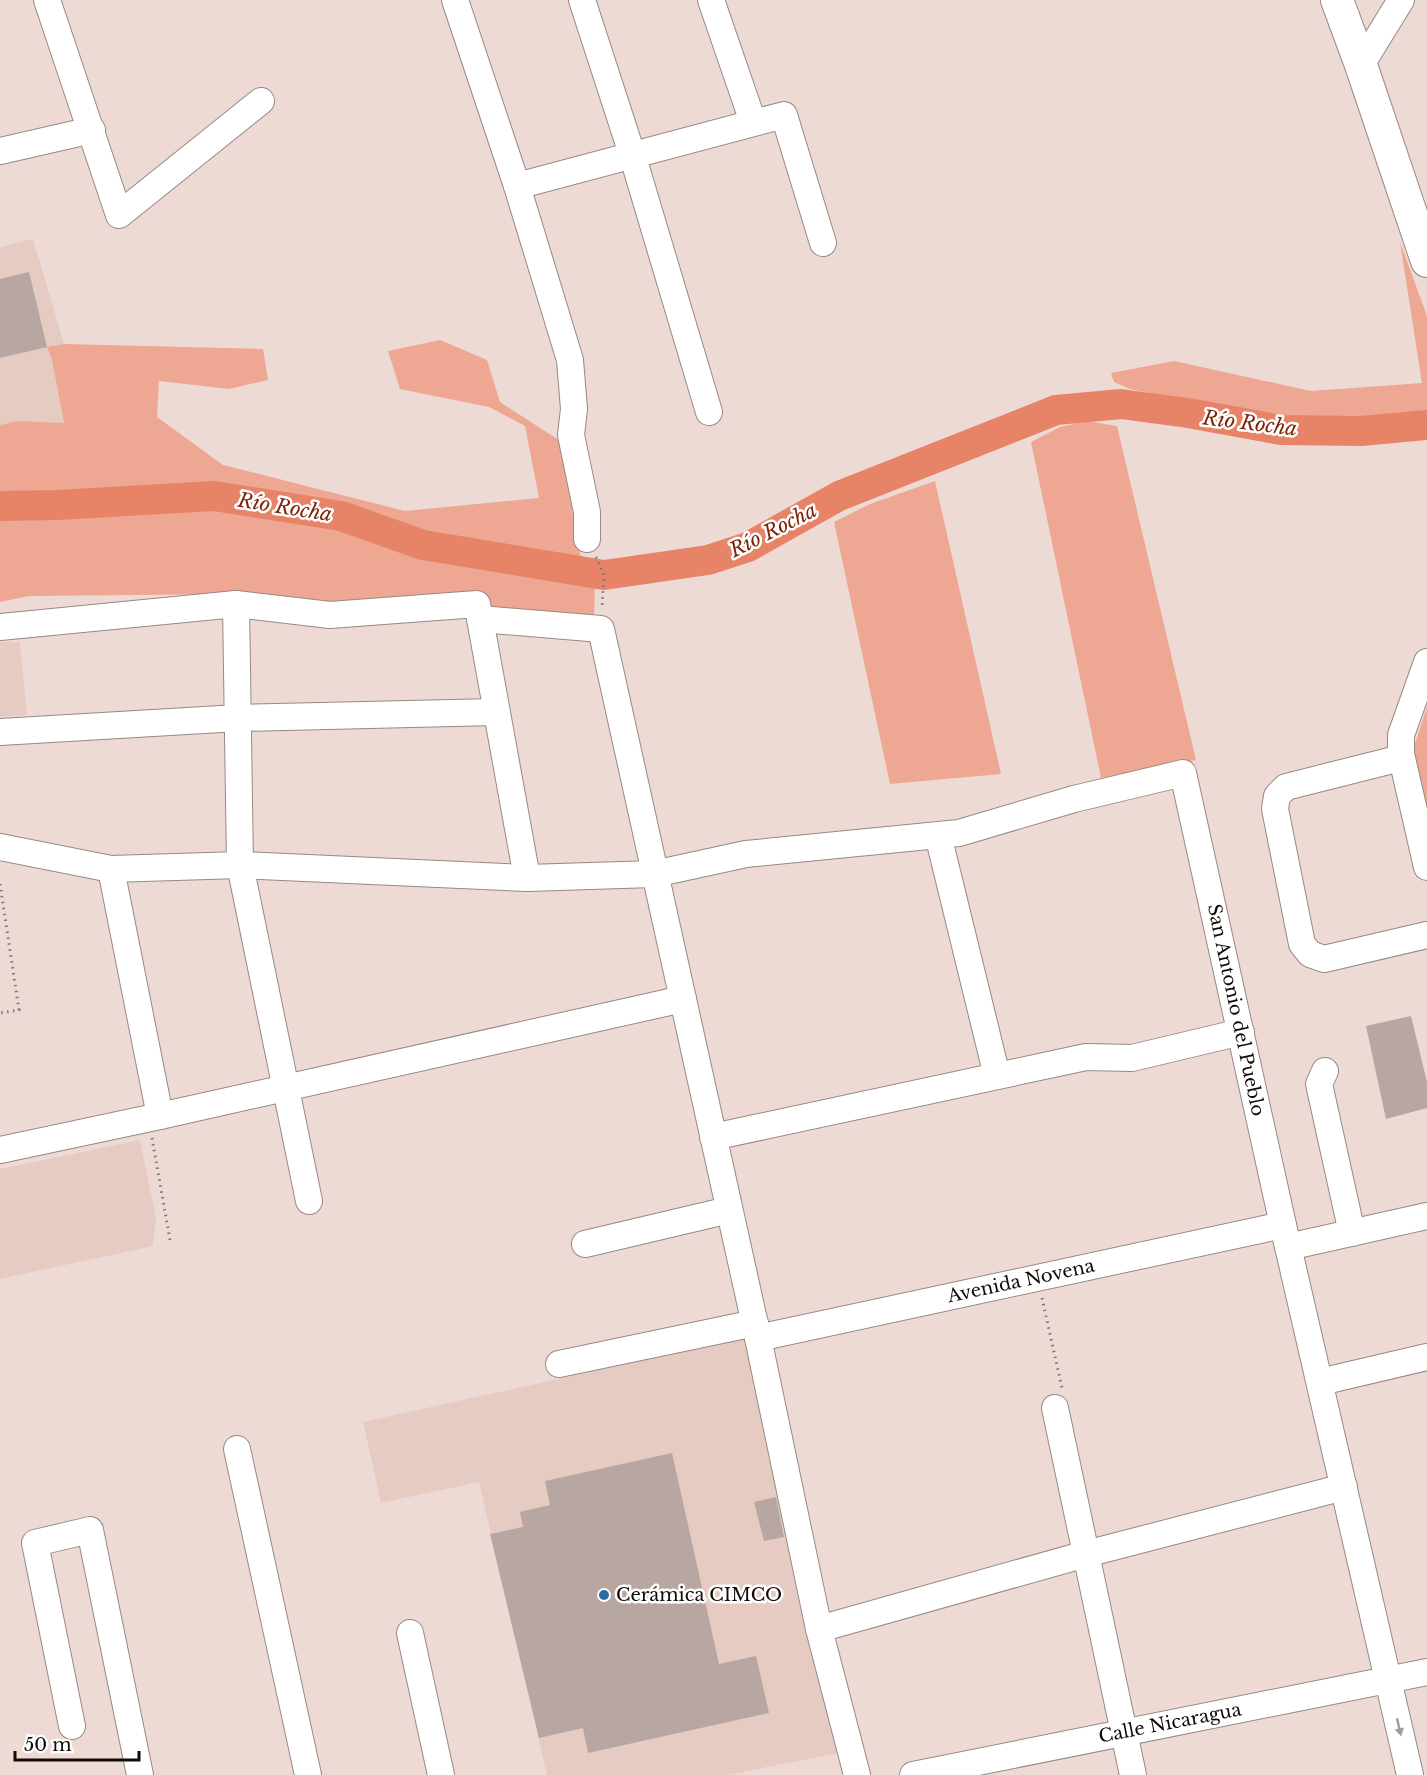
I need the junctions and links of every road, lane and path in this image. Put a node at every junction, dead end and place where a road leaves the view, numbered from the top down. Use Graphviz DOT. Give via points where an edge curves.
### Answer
graph roads {
  1 [pos="47,0"];
  2 [pos="455,0"];
  3 [pos="582,0"];
  4 [pos="711,0"];
  5 [pos="1337,0"];
  6 [pos="1401,0"];
  7 [pos="1362,65"];
  8 [pos="261,101"];
  9 [pos="753,122"];
  10 [pos="92,130"];
  11 [pos="0,151"];
  12 [pos="632,154"];
  13 [pos="517,186"];
  14 [pos="823,243"];
  15 [pos="1427,261"];
  16 [pos="709,412"];
  17 [pos="587,539"];
  18 [pos="236,604"];
  19 [pos="480,619"];
  20 [pos="0,627"];
  21 [pos="601,629"];
  22 [pos="1427,662"];
  23 [pos="496,712"];
  24 [pos="238,718"];
  25 [pos="0,732"];
  26 [pos="1401,758"];
  27 [pos="938,835"];
  28 [pos="0,847"];
  29 [pos="240,865"];
  30 [pos="1427,867"];
  31 [pos="111,869"];
  32 [pos="654,874"];
  33 [pos="527,878"];
  34 [pos="0,884"];
  35 [pos="1427,935"];
  36 [pos="683,999"];
  37 [pos="0,1013"];
  38 [pos="1241,1032"];
  39 [pos="1325,1071"];
  40 [pos="997,1076"];
  41 [pos="286,1088"];
  42 [pos="154,1117"];
  43 [pos="713,1137"];
  44 [pos="0,1150"];
  45 [pos="309,1201"];
  46 [pos="729,1210"];
  47 [pos="1427,1216"];
  48 [pos="1352,1233"];
  49 [pos="1286,1236"];
  50 [pos="170,1240"];
  51 [pos="585,1244"];
  52 [pos="1037,1278"];
  53 [pos="757,1331"];
  54 [pos="1427,1357"];
  55 [pos="559,1364"];
  56 [pos="1320,1382"];
  57 [pos="1055,1408"];
  58 [pos="237,1449"];
  59 [pos="1344,1487"];
  60 [pos="1086,1554"];
  61 [pos="819,1629"];
  62 [pos="410,1633"];
  63 [pos="1427,1672"];
  64 [pos="1389,1679"];
  65 [pos="72,1725"];
  66 [pos="1124,1733"];
  67 [pos="140,1775"];
  68 [pos="308,1775"];
  69 [pos="441,1775"];
  70 [pos="857,1775"];
  71 [pos="913,1775"];
  72 [pos="1133,1775"];
  73 [pos="1410,1775"];
  1 -- 10 [label="street"];
  2 -- 13 [label="street"];
  3 -- 12 [label="street"];
  4 -- 9 [label="street"];
  5 -- 7 [label="main road"];
  6 -- 7 [label="street"];
  7 -- 15 [label="main road"];
  8 -- 10 [label="street" via="119,216"];
  9 -- 12 [label="street"];
  9 -- 14 [label="street" via="784,115"];
  10 -- 11 [label="street"];
  12 -- 13 [label="street"];
  12 -- 16 [label="street"];
  13 -- 17 [label="street" via="570,360 574,409 571,435 587,512"];
  17 -- 21 [label="path" via="604,575"];
  18 -- 19 [label="street" via="330,615 477,604"];
  18 -- 20 [label="street"];
  18 -- 24 [label="street"];
  19 -- 21 [label="street"];
  19 -- 23 [label="street"];
  21 -- 32 [label="street"];
  22 -- 26 [label="street" via="1401,735"];
  23 -- 24 [label="street"];
  23 -- 33 [label="street"];
  24 -- 25 [label="street"];
  24 -- 29 [label="street"];
  26 -- 30 [label="street"];
  26 -- 35 [label="street" via="1286,787 1277,796 1275,809 1302,944 1310,954 1324,959"];
  27 -- 32 [label="street" via="746,854"];
  27 -- 38 [label="street, San Antonio del Pueblo" via="959,833 1074,799 1183,773"];
  27 -- 40 [label="street"];
  28 -- 31 [label="street"];
  29 -- 31 [label="street"];
  29 -- 33 [label="street"];
  29 -- 41 [label="street"];
  31 -- 42 [label="street"];
  32 -- 33 [label="street"];
  32 -- 36 [label="street"];
  34 -- 37 [label="path" via="19,1010"];
  36 -- 41 [label="street"];
  36 -- 43 [label="street"];
  38 -- 40 [label="street" via="1132,1058 1086,1057"];
  38 -- 49 [label="street, San Antonio del Pueblo"];
  39 -- 48 [label="street" via="1319,1084"];
  40 -- 43 [label="street"];
  41 -- 42 [label="street"];
  41 -- 45 [label="street"];
  42 -- 44 [label="street"];
  42 -- 50 [label="path"];
  43 -- 46 [label="street"];
  46 -- 51 [label="street"];
  46 -- 53 [label="street"];
  47 -- 48 [label="street, Avenida Novena"];
  48 -- 49 [label="street, Avenida Novena"];
  49 -- 52 [label="street, Avenida Novena"];
  49 -- 56 [label="street, San Antonio del Pueblo"];
  52 -- 53 [label="street, Avenida Novena"];
  52 -- 57 [label="path" via="1064,1397"];
  53 -- 55 [label="street, Avenida Novena"];
  53 -- 61 [label="street"];
  54 -- 56 [label="street"];
  56 -- 59 [label="street, San Antonio del Pueblo"];
  57 -- 60 [label="street"];
  58 -- 68 [label="street"];
  59 -- 60 [label="street"];
  59 -- 64 [label="street, San Antonio del Pueblo"];
  60 -- 61 [label="street"];
  60 -- 66 [label="street"];
  61 -- 70 [label="street"];
  62 -- 69 [label="street"];
  63 -- 64 [label="street, Calle Nicaragua"];
  64 -- 66 [label="street, Calle Nicaragua"];
  64 -- 73 [label="street, San Antonio del Pueblo, one-way"];
  65 -- 67 [label="street" via="35,1543 90,1530"];
  66 -- 71 [label="street, Calle Nicaragua"];
  66 -- 72 [label="street"];
}
